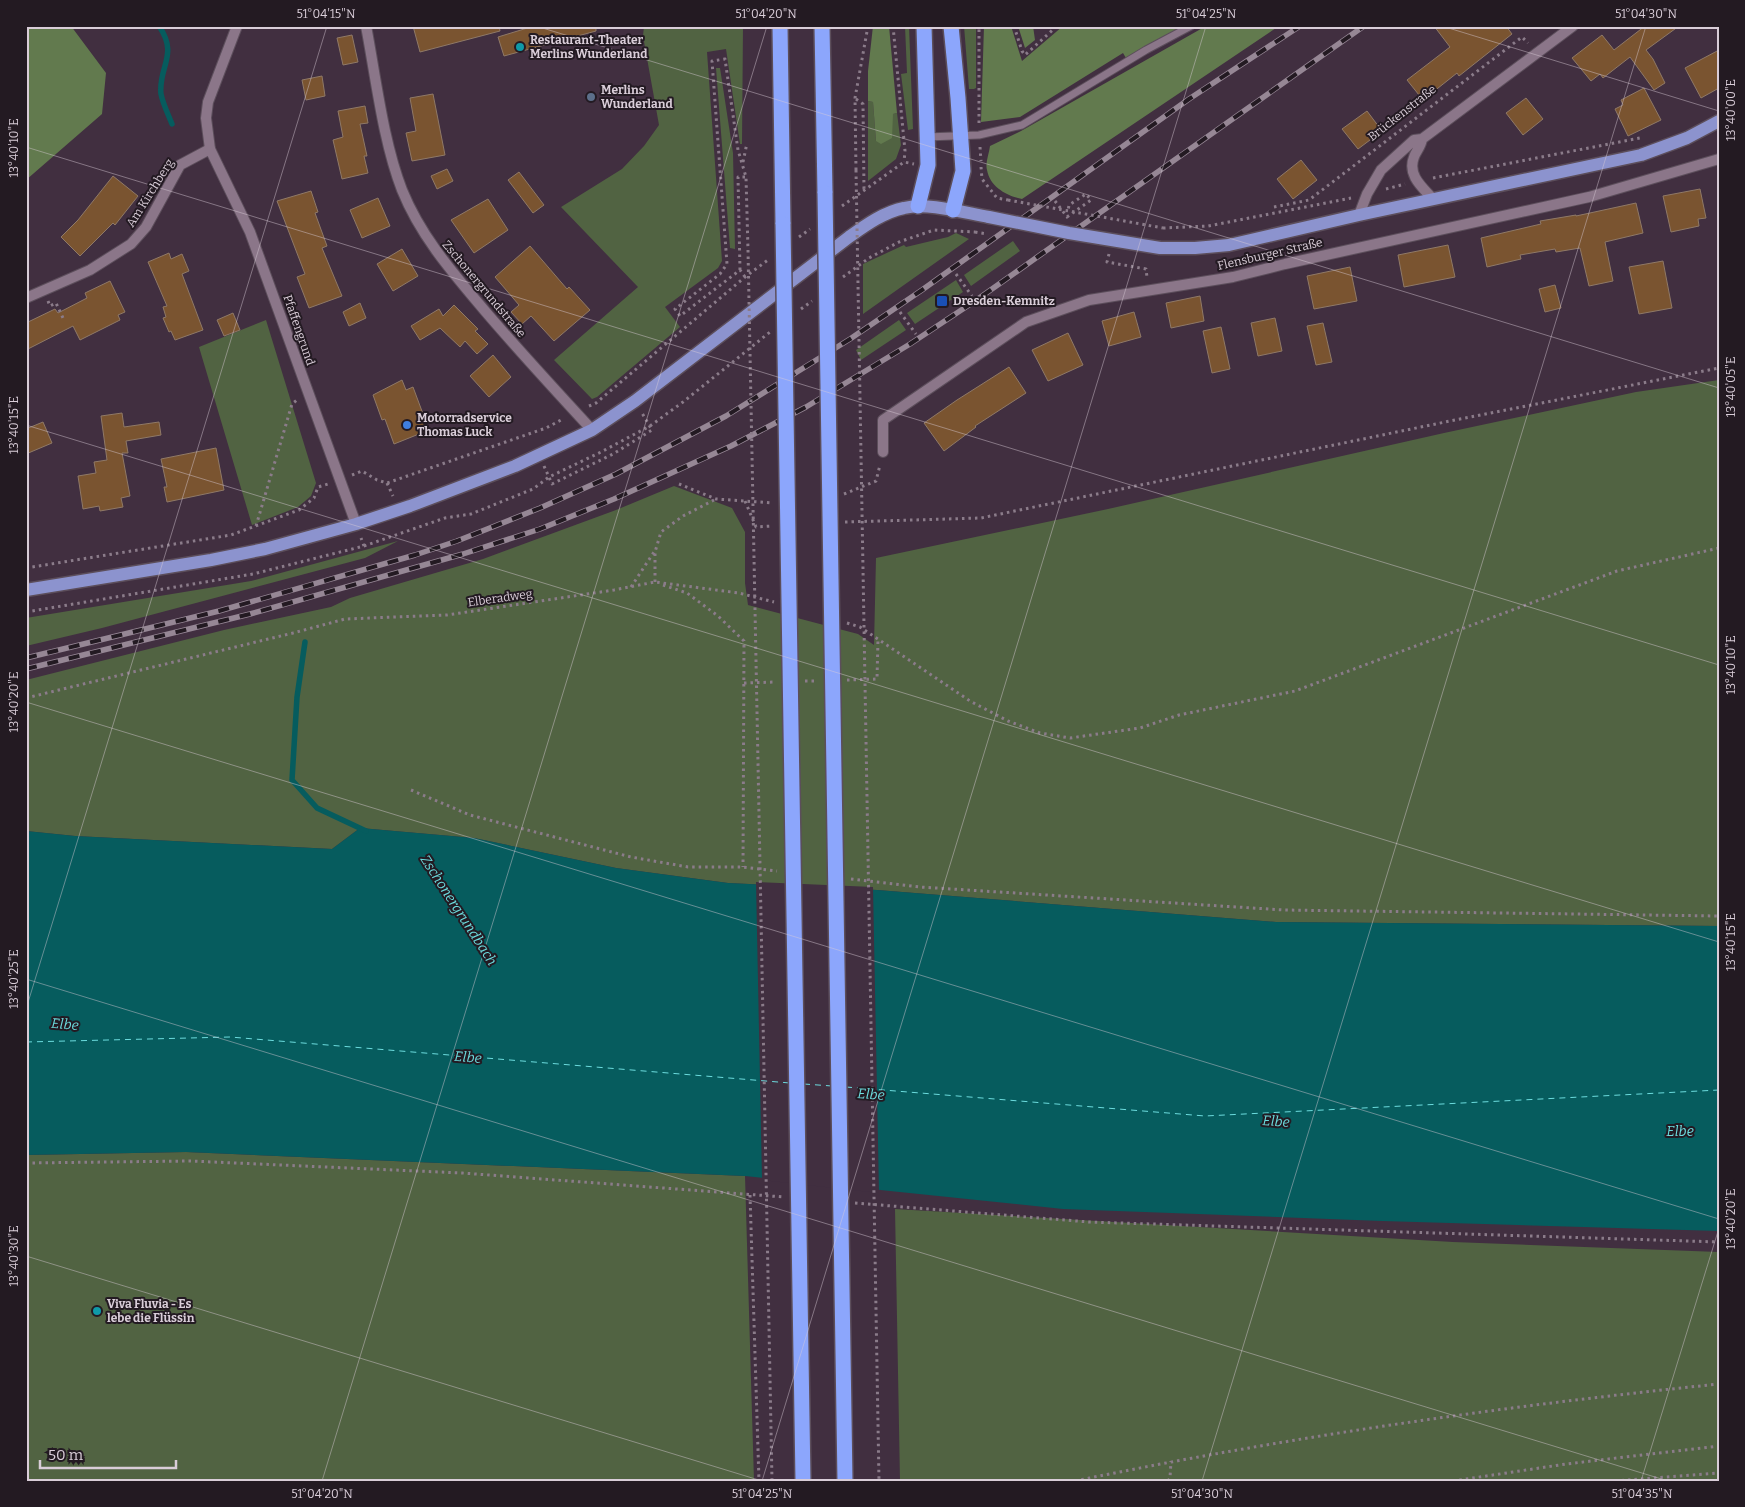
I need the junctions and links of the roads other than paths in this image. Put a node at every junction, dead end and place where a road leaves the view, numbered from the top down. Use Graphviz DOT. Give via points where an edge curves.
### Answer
graph roads {
  1 [pos="237,26"];
  2 [pos="366,26"];
  3 [pos="780,26"];
  4 [pos="822,26"];
  5 [pos="924,26"];
  6 [pos="951,26"];
  7 [pos="1191,26"];
  8 [pos="1572,26"];
  9 [pos="1719,121"];
  10 [pos="960,136"];
  11 [pos="927,138"];
  12 [pos="1422,139"];
  13 [pos="210,149"];
  14 [pos="1719,159"];
  15 [pos="1433,199"];
  16 [pos="918,206"];
  17 [pos="953,210"];
  18 [pos="1359,215"];
  19 [pos="26,298"];
  20 [pos="592,430"];
  21 [pos="883,452"];
  22 [pos="356,524"];
  23 [pos="26,590"];
  24 [pos="803,1481"];
  25 [pos="845,1481"];
  1 -- 13 [label="street" via="208,102 206,118"];
  2 -- 20 [label="street, Zschonergrundstraße" via="390,152 415,217 445,264"];
  3 -- 24 [label="highway, bridge"];
  4 -- 25 [label="highway, bridge"];
  5 -- 11 [label="highway"];
  6 -- 10 [label="highway"];
  7 -- 10 [label="lane" via="1022,124 979,135"];
  8 -- 12 [label="street"];
  9 -- 15 [label="main road" via="1687,138 1641,155"];
  10 -- 11 [label="lane"];
  10 -- 17 [label="highway" via="963,171"];
  11 -- 16 [label="highway" via="928,165"];
  12 -- 15 [label="street" via="1412,169 1416,181"];
  12 -- 18 [label="street" via="1414,140 1381,170"];
  13 -- 19 [label="street, Am Kirchberg" via="180,165 146,227 131,244 90,270"];
  13 -- 22 [label="street, Pfaffengrund" via="250,232"];
  14 -- 21 [label="street, Flensburger Straße" via="1589,197 1233,277 1089,300 1056,310 1026,322 883,420"];
  15 -- 18 [label="main road"];
  16 -- 17 [label="main road"];
  16 -- 20 [label="main road" via="880,217 849,236 671,375"];
  17 -- 18 [label="main road, bridge" via="1160,248 1229,245"];
  20 -- 22 [label="main road" via="515,466"];
  22 -- 23 [label="main road" via="211,560"];
}
